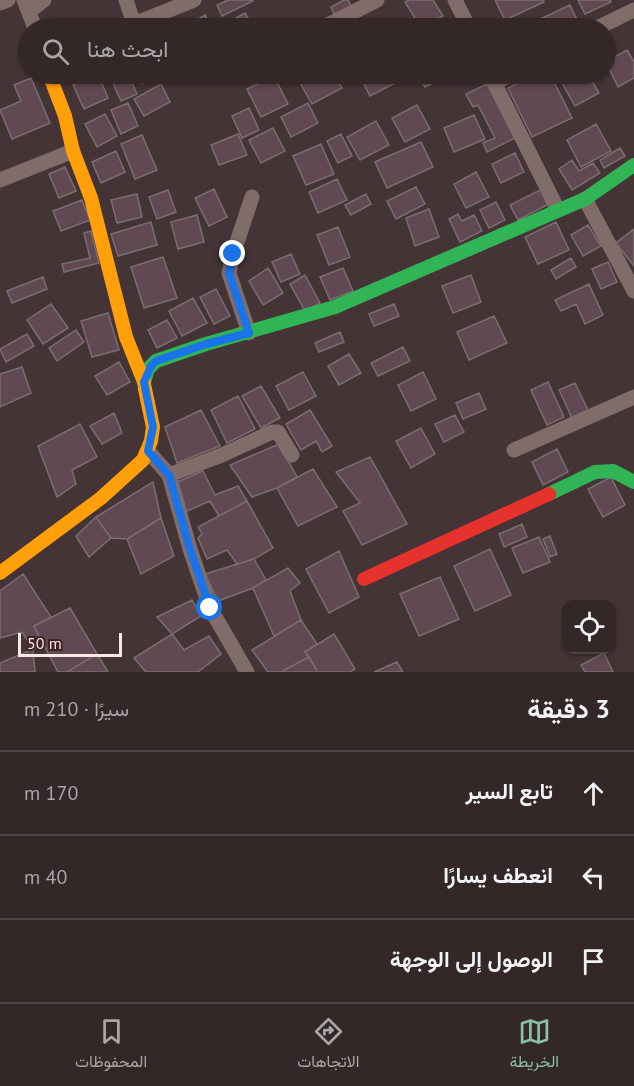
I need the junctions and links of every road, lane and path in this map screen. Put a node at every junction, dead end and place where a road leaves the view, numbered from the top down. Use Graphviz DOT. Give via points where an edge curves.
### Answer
graph roads {
  1 [pos="8,0"];
  2 [pos="44,0"];
  3 [pos="126,0"];
  4 [pos="194,0"];
  5 [pos="377,0"];
  6 [pos="455,0"];
  7 [pos="0,3"];
  8 [pos="26,6"];
  9 [pos="634,10"];
  10 [pos="128,18"];
  11 [pos="149,18"];
  12 [pos="342,18"];
  13 [pos="464,18"];
  14 [pos="616,19"];
  15 [pos="53,84"];
  16 [pos="495,84"];
  17 [pos="73,151"];
  18 [pos="634,165"];
  19 [pos="0,180"];
  20 [pos="252,197"];
  21 [pos="585,199"];
  22 [pos="558,210"];
  23 [pos="634,291"];
  24 [pos="249,333"];
  25 [pos="144,382"];
  26 [pos="634,397"];
  27 [pos="514,450"];
  28 [pos="148,451"];
  29 [pos="292,455"];
  30 [pos="169,475"];
  31 [pos="634,482"];
  32 [pos="0,573"];
  33 [pos="364,579"];
  34 [pos="247,672"];
  1 -- 7 [label="street"];
  2 -- 8 [label="street"];
  3 -- 10 [label="street"];
  4 -- 11 [label="street"];
  5 -- 12 [label="street"];
  6 -- 13 [label="street"];
  9 -- 14 [label="street"];
  15 -- 17 [label="street"];
  16 -- 22 [label="street"];
  17 -- 19 [label="street"];
  17 -- 25 [label="street" via="91,198 126,337"];
  18 -- 21 [label="street"];
  20 -- 24 [label="street" via="229,273"];
  21 -- 22 [label="street"];
  21 -- 23 [label="street"];
  22 -- 24 [label="street" via="335,307"];
  24 -- 25 [label="street" via="156,361"];
  25 -- 28 [label="street" via="153,427"];
  26 -- 27 [label="street"];
  28 -- 30 [label="street"];
  28 -- 32 [label="street" via="137,467 101,498"];
  29 -- 30 [label="street" via="278,432 272,432"];
  30 -- 34 [label="street" via="210,608"];
  31 -- 33 [label="street" via="613,471 596,471"];
}
